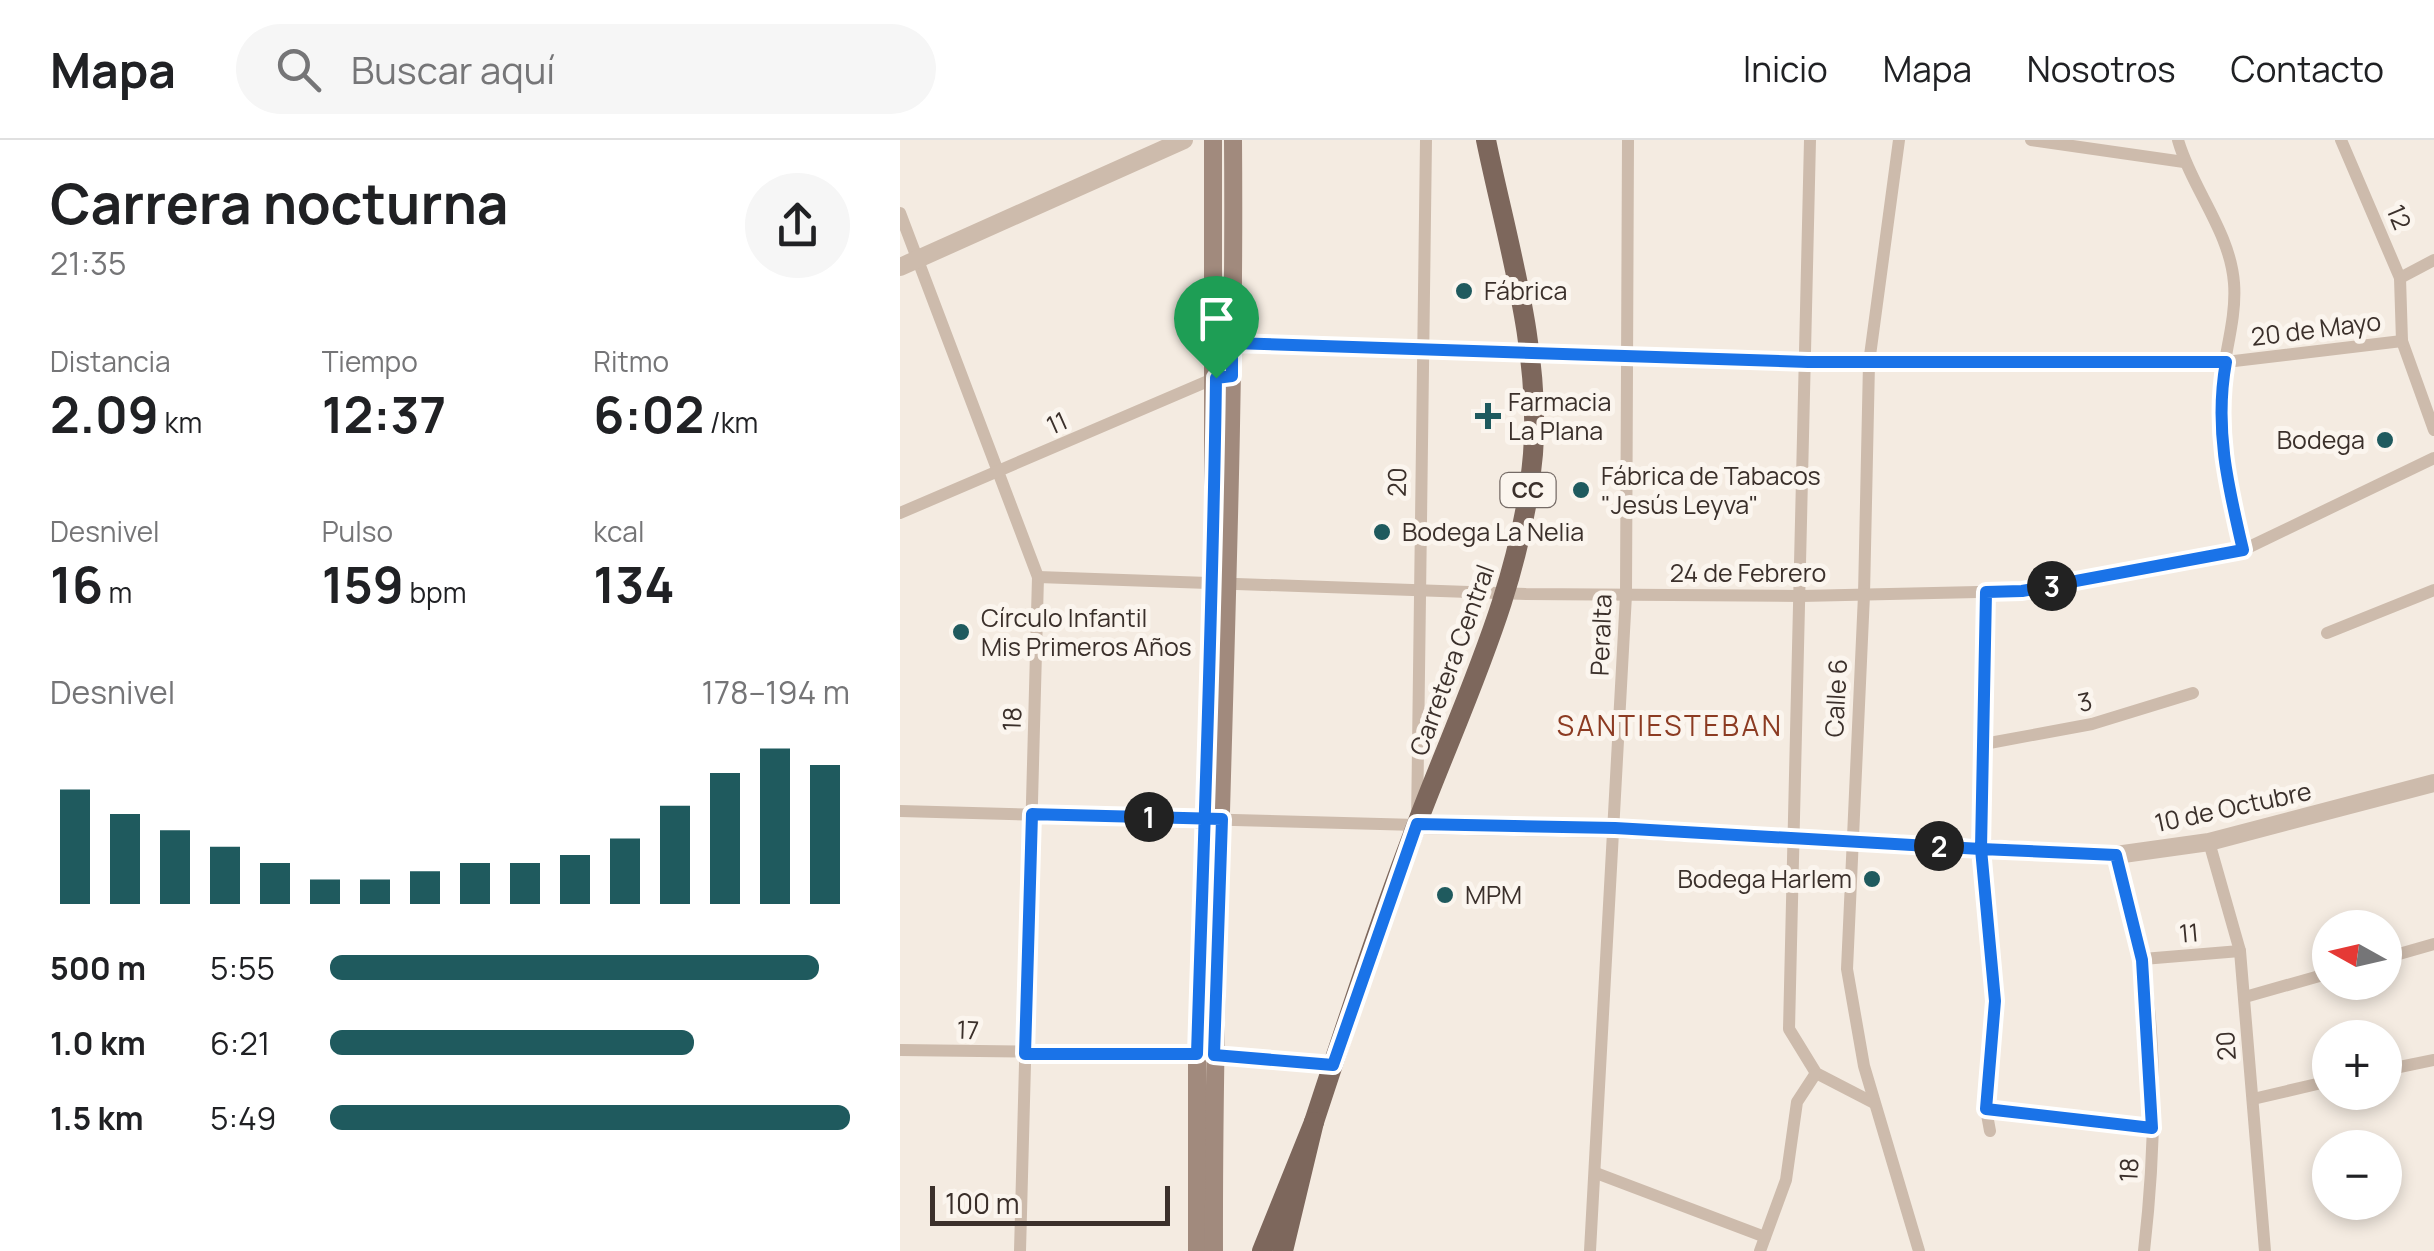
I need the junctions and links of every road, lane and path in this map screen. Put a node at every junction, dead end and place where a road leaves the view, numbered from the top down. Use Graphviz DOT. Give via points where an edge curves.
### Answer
graph roads {
  1 [pos="1184,140"];
  2 [pos="1212,140"];
  3 [pos="1233,140"];
  4 [pos="1426,140"];
  5 [pos="1486,140"];
  6 [pos="1628,140"];
  7 [pos="1810,140"];
  8 [pos="1899,140"];
  9 [pos="2031,140"];
  10 [pos="2178,140"];
  11 [pos="2341,140"];
  12 [pos="2184,162"];
  13 [pos="900,213"];
  14 [pos="2434,260"];
  15 [pos="909,263"];
  16 [pos="2400,278"];
  17 [pos="2402,341"];
  18 [pos="1224,343"];
  19 [pos="1422,352"];
  20 [pos="1530,352"];
  21 [pos="1628,354"];
  22 [pos="1808,362"];
  23 [pos="2226,362"];
  24 [pos="1869,363"];
  25 [pos="1224,377"];
  26 [pos="2434,430"];
  27 [pos="2434,458"];
  28 [pos="999,474"];
  29 [pos="900,513"];
  30 [pos="2243,550"];
  31 [pos="1038,577"];
  32 [pos="1222,583"];
  33 [pos="1417,590"];
  34 [pos="2434,590"];
  35 [pos="1986,592"];
  36 [pos="1508,594"];
  37 [pos="1864,595"];
  38 [pos="1626,596"];
  39 [pos="1801,596"];
  40 [pos="2327,632"];
  41 [pos="2193,693"];
  42 [pos="1984,744"];
  43 [pos="2434,784"];
  44 [pos="900,811"];
  45 [pos="1032,814"];
  46 [pos="1213,819"];
  47 [pos="1417,824"];
  48 [pos="1615,828"];
  49 [pos="1793,838"];
  50 [pos="1852,840"];
  51 [pos="2209,842"];
  52 [pos="1981,849"];
  53 [pos="2116,855"];
  54 [pos="2434,944"];
  55 [pos="2240,951"];
  56 [pos="2402,953"];
  57 [pos="2142,960"];
  58 [pos="2312,979"];
  59 [pos="2245,998"];
  60 [pos="900,1050"];
  61 [pos="1025,1054"];
  62 [pos="1205,1055"];
  63 [pos="2434,1060"];
  64 [pos="1333,1065"];
  65 [pos="2402,1067"];
  66 [pos="1816,1073"];
  67 [pos="2312,1086"];
  68 [pos="2253,1099"];
  69 [pos="1874,1103"];
  70 [pos="1986,1109"];
  71 [pos="1314,1122"];
  72 [pos="2152,1128"];
  73 [pos="1990,1131"];
  74 [pos="1596,1173"];
  75 [pos="1765,1237"];
  76 [pos="1020,1251"];
  77 [pos="1197,1251"];
  78 [pos="1214,1251"];
  79 [pos="1262,1251"];
  80 [pos="1282,1251"];
  81 [pos="1590,1251"];
  82 [pos="1760,1251"];
  83 [pos="1919,1251"];
  84 [pos="2144,1251"];
  85 [pos="2264,1251"];
  1 -- 15 [label="street"];
  2 -- 18 [label="main road"];
  3 -- 18 [label="main road"];
  4 -- 19 [label="street, 20"];
  5 -- 20 [label="main road, Carretera Central / CC"];
  6 -- 21 [label="street, Peralta"];
  7 -- 22 [label="street"];
  8 -- 24 [label="street, Calle 6"];
  9 -- 12 [label="street"];
  10 -- 12 [label="street"];
  11 -- 16 [label="street, 12"];
  12 -- 23 [label="street" via="2221,234 2232,275"];
  13 -- 15 [label="street, 18"];
  14 -- 16 [label="street, 20 de Mayo"];
  15 -- 28 [label="street, 18"];
  16 -- 17 [label="street, 12"];
  17 -- 23 [label="street, 20 de Mayo"];
  17 -- 26 [label="street, 12"];
  18 -- 19 [label="street, 20 de Mayo"];
  18 -- 25 [label="main road"];
  19 -- 20 [label="street, 20 de Mayo"];
  19 -- 33 [label="street, 20"];
  20 -- 21 [label="street, 20 de Mayo"];
  20 -- 36 [label="main road, Carretera Central / CC" via="1533,450"];
  21 -- 22 [label="street, 20 de Mayo"];
  21 -- 38 [label="street, Peralta"];
  22 -- 24 [label="street, 20 de Mayo"];
  22 -- 39 [label="street"];
  23 -- 24 [label="street, 20 de Mayo"];
  23 -- 30 [label="street" via="2222,458"];
  24 -- 37 [label="street, Calle 6"];
  25 -- 28 [label="street, 11"];
  25 -- 32 [label="main road"];
  27 -- 30 [label="street, 24 de Febrero"];
  28 -- 29 [label="street, 11"];
  28 -- 31 [label="street, 18"];
  30 -- 35 [label="street, 24 de Febrero"];
  31 -- 32 [label="street, 24 de Febrero"];
  31 -- 45 [label="street, 18"];
  32 -- 33 [label="street, 24 de Febrero"];
  32 -- 46 [label="main road"];
  33 -- 36 [label="street, 24 de Febrero"];
  33 -- 47 [label="street, 20"];
  34 -- 40 [label="street"];
  35 -- 37 [label="street, 24 de Febrero"];
  35 -- 42 [label="street"];
  36 -- 38 [label="street, 24 de Febrero"];
  36 -- 47 [label="main road, Carretera Central / CC"];
  37 -- 39 [label="street, 24 de Febrero"];
  37 -- 50 [label="street, Calle 6"];
  38 -- 39 [label="street, 24 de Febrero"];
  38 -- 48 [label="street, Peralta"];
  39 -- 49 [label="street"];
  41 -- 42 [label="street, 3" via="2092,724"];
  42 -- 52 [label="street"];
  43 -- 51 [label="street, 10 de Octubre"];
  44 -- 45 [label="street, 10 de Octubre"];
  45 -- 46 [label="street, 10 de Octubre"];
  45 -- 61 [label="street, 18"];
  46 -- 47 [label="street, 10 de Octubre"];
  46 -- 62 [label="main road"];
  47 -- 48 [label="street, 10 de Octubre"];
  47 -- 64 [label="main road, Carretera Central / CC"];
  48 -- 49 [label="street, 10 de Octubre"];
  48 -- 74 [label="street, Peralta"];
  49 -- 50 [label="street, 10 de Octubre"];
  49 -- 66 [label="street" via="1789,1029"];
  50 -- 52 [label="street, 10 de Octubre"];
  50 -- 69 [label="street, Calle 6" via="1847,969"];
  51 -- 53 [label="street, 10 de Octubre"];
  51 -- 55 [label="street, 20"];
  52 -- 53 [label="street, 10 de Octubre"];
  52 -- 70 [label="street" via="1995,1001"];
  53 -- 57 [label="street, 18"];
  54 -- 56 [label="street"];
  55 -- 57 [label="street, 11"];
  55 -- 59 [label="street, 20"];
  57 -- 72 [label="street, 18"];
  58 -- 59 [label="street"];
  59 -- 68 [label="street, 20"];
  60 -- 61 [label="street, 17"];
  61 -- 62 [label="street, 17"];
  61 -- 76 [label="street, 18"];
  62 -- 64 [label="street, 17"];
  62 -- 77 [label="main road"];
  62 -- 78 [label="main road"];
  63 -- 65 [label="street"];
  64 -- 71 [label="main road, Carretera Central / CC"];
  66 -- 69 [label="street"];
  66 -- 75 [label="street" via="1797,1102 1786,1180"];
  67 -- 68 [label="street"];
  68 -- 85 [label="street, 20"];
  69 -- 83 [label="street, Calle 6"];
  70 -- 72 [label="street"];
  70 -- 73 [label="street"];
  71 -- 79 [label="main road, Carretera Central / CC"];
  71 -- 80 [label="main road, Carretera Central / CC"];
  72 -- 84 [label="street, 18"];
  74 -- 75 [label="street"];
  74 -- 81 [label="street, Peralta"];
  75 -- 82 [label="street"];
}
